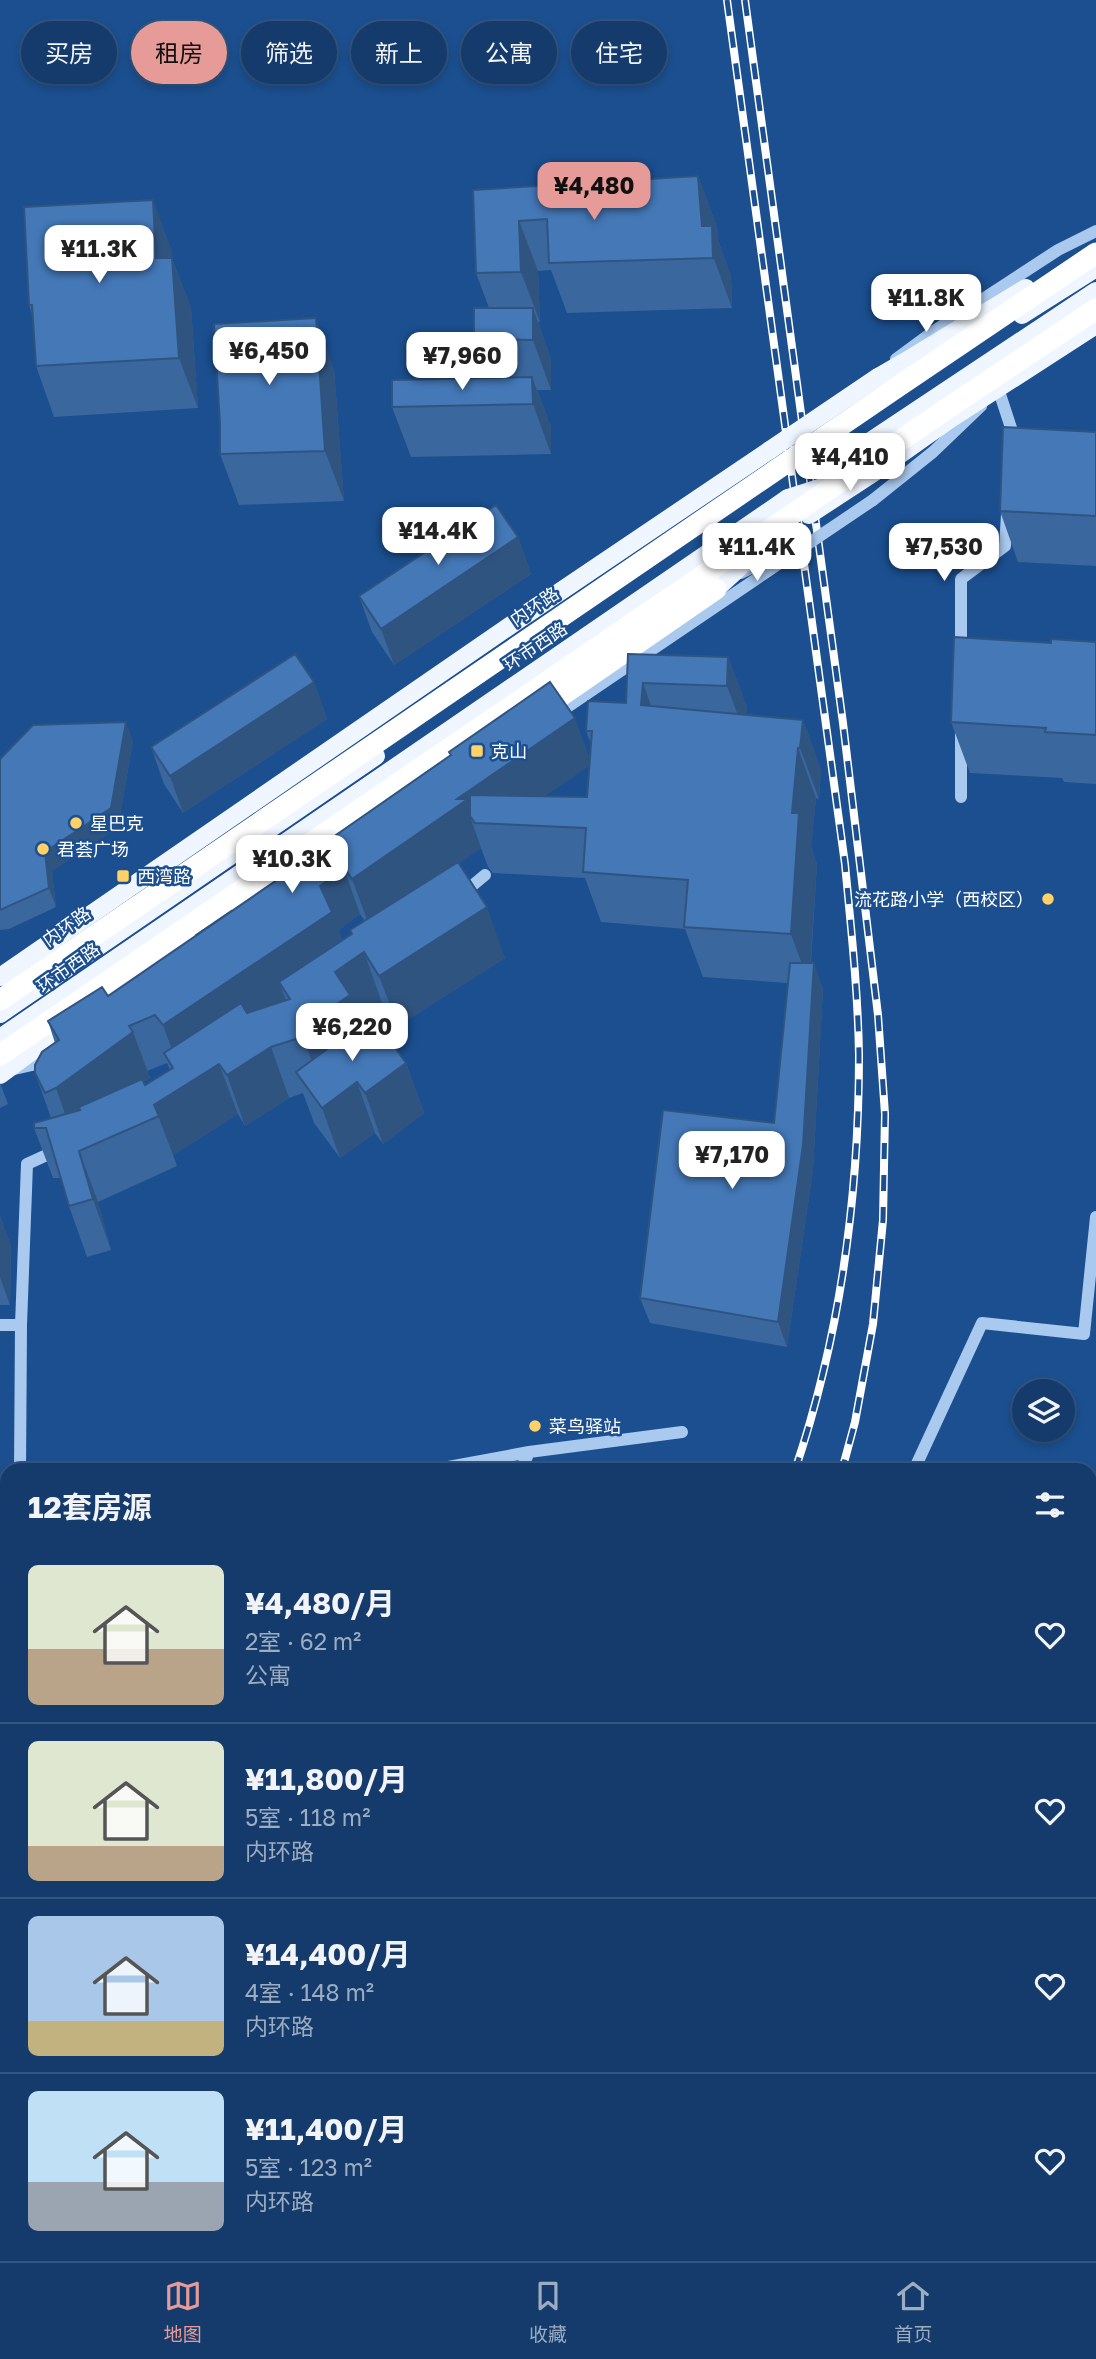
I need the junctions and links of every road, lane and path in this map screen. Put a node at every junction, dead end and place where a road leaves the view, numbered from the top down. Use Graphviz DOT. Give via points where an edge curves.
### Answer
graph roads {
  1 [pos="1096,231"];
  2 [pos="1096,241"];
  3 [pos="1096,253"];
  4 [pos="1096,268"];
  5 [pos="1096,290"];
  6 [pos="1096,309"];
  7 [pos="1096,325"];
  8 [pos="992,335"];
  9 [pos="911,358"];
  10 [pos="878,376"];
  11 [pos="998,388"];
  12 [pos="874,439"];
  13 [pos="1012,458"];
  14 [pos="884,466"];
  15 [pos="834,482"];
  16 [pos="719,485"];
  17 [pos="1009,496"];
  18 [pos="788,498"];
  19 [pos="737,508"];
  20 [pos="796,524"];
  21 [pos="764,545"];
  22 [pos="790,556"];
  23 [pos="716,589"];
  24 [pos="521,618"];
  25 [pos="539,643"];
  26 [pos="961,661"];
  27 [pos="961,715"];
  28 [pos="544,723"];
  29 [pos="480,752"];
  30 [pos="961,797"];
  31 [pos="366,831"];
  32 [pos="184,851"];
  33 [pos="485,875"];
  34 [pos="201,877"];
  35 [pos="223,885"];
  36 [pos="454,900"];
  37 [pos="235,915"];
  38 [pos="204,941"];
  39 [pos="0,977"];
  40 [pos="0,1000"];
  41 [pos="0,1014"];
  42 [pos="0,1038"];
  43 [pos="56,1055"];
  44 [pos="1,1068"];
  45 [pos="78,1141"];
  46 [pos="1096,1217"];
  47 [pos="0,1325"];
  48 [pos="21,1325"];
  49 [pos="682,1432"];
  50 [pos="528,1452"];
  51 [pos="20,1463"];
  52 [pos="469,1463"];
  53 [pos="524,1463"];
  54 [pos="917,1463"];
  1 -- 10 [label="street" via="1058,250 933,331"];
  2 -- 9 [label="main road"];
  3 -- 40 [label="highway, 内环路, bridge"];
  4 -- 8 [label="main road, 环市西路"];
  5 -- 12 [label="main road, 环市西路"];
  6 -- 44 [label="highway, bridge" via="860,467"];
  7 -- 11 [label="main road"];
  8 -- 9 [label="main road"];
  8 -- 19 [label="main road, 环市西路"];
  9 -- 10 [label="main road"];
  10 -- 16 [label="main road, bridge"];
  11 -- 13 [label="street" via="1013,433"];
  11 -- 14 [label="main road"];
  11 -- 22 [label="street, bridge" via="933,452 873,500"];
  12 -- 15 [label="main road, bridge"];
  12 -- 18 [label="main road, 环市西路, bridge"];
  14 -- 15 [label="main road, bridge"];
  14 -- 20 [label="main road, bridge"];
  15 -- 18 [label="main road, bridge"];
  15 -- 20 [label="main road, bridge"];
  16 -- 19 [label="street"];
  16 -- 24 [label="main road"];
  17 -- 26 [label="street" via="1005,545 961,579"];
  18 -- 35 [label="main road, 环市西路"];
  19 -- 25 [label="main road, 环市西路"];
  20 -- 21 [label="main road"];
  21 -- 23 [label="main road"];
  21 -- 37 [label="main road"];
  22 -- 23 [label="street" via="757,565"];
  22 -- 28 [label="street"];
  23 -- 29 [label="highway"];
  24 -- 25 [label="street"];
  24 -- 32 [label="main road"];
  25 -- 34 [label="main road, 环市西路"];
  27 -- 30 [label="street"];
  31 -- 37 [label="highway"];
  32 -- 34 [label="street"];
  32 -- 39 [label="main road"];
  33 -- 36 [label="street"];
  34 -- 41 [label="main road, 环市西路"];
  35 -- 37 [label="street"];
  35 -- 42 [label="main road, 环市西路"];
  37 -- 44 [label="main road"];
  38 -- 44 [label="highway"];
  43 -- 44 [label="street" via="32,1065"];
  45 -- 48 [label="street" via="27,1164"];
  46 -- 54 [label="street" via="1084,1334 982,1323"];
  47 -- 48 [label="street"];
  48 -- 51 [label="street"];
  49 -- 50 [label="street"];
  50 -- 52 [label="street"];
  50 -- 53 [label="street"];
}
